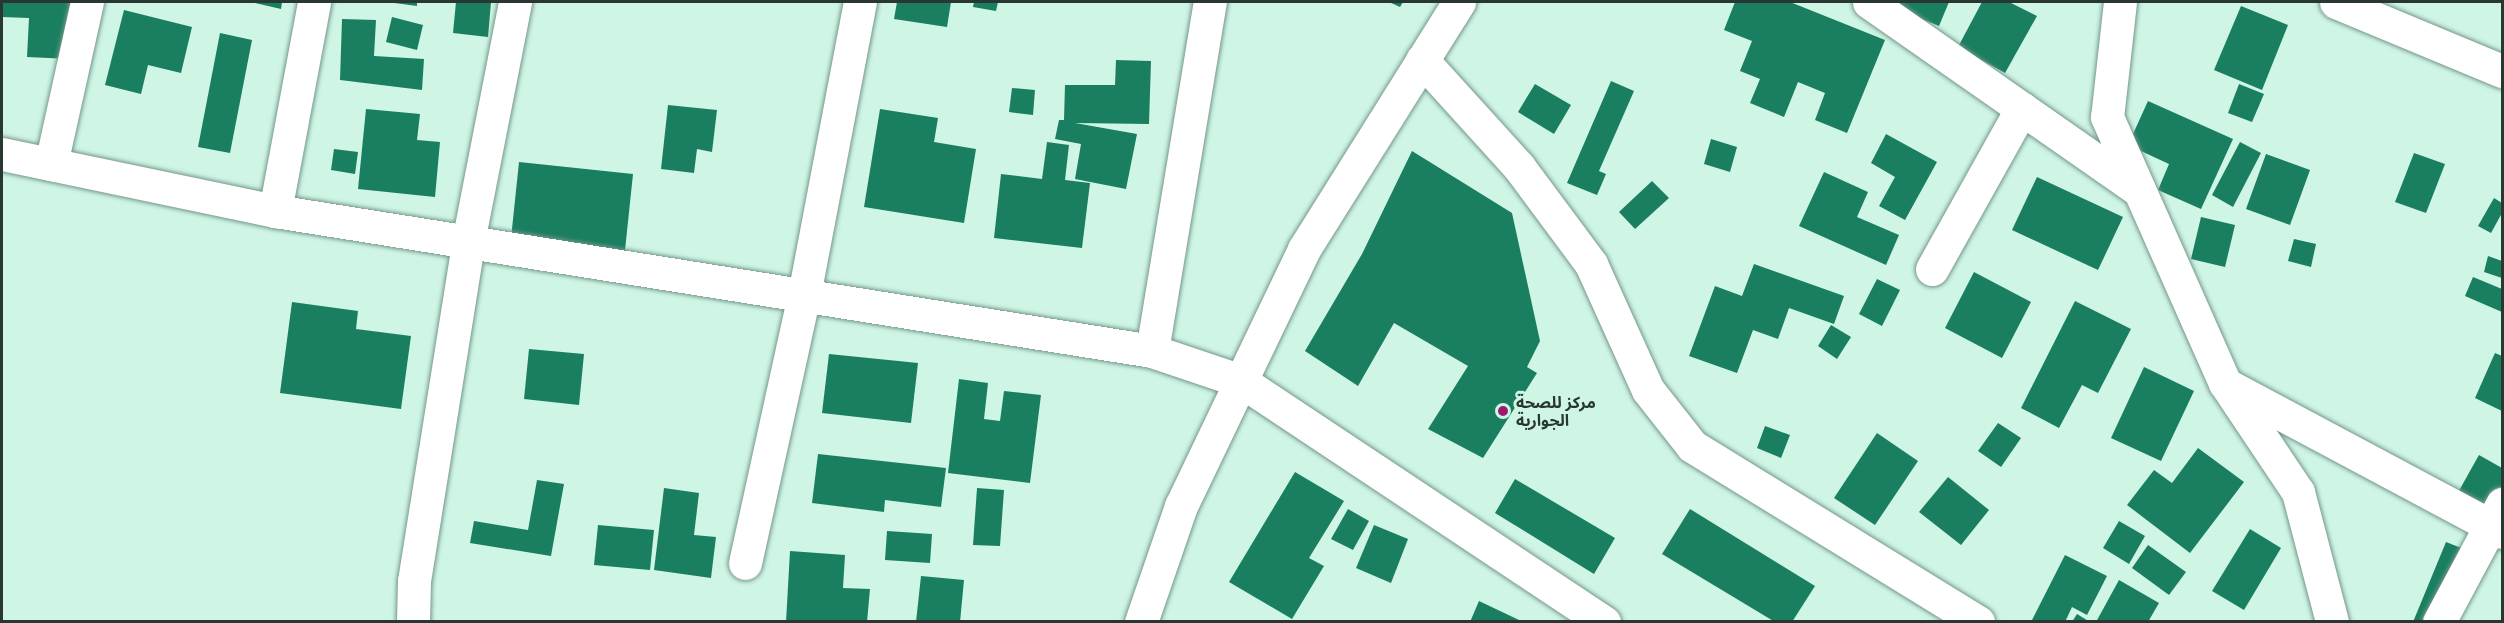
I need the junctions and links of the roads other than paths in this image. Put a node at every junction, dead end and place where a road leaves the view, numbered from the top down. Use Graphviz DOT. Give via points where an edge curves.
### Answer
graph roads {
  1 [pos="87,2"];
  2 [pos="314,2"];
  3 [pos="515,2"];
  4 [pos="860,2"];
  5 [pos="1210,2"];
  6 [pos="1459,2"];
  7 [pos="1869,2"];
  8 [pos="2120,2"];
  9 [pos="2336,2"];
  10 [pos="1422,60"];
  11 [pos="2502,71"];
  12 [pos="2022,108"];
  13 [pos="2,154"];
  14 [pos="51,164"];
  15 [pos="2140,191"];
  16 [pos="275,211"];
  17 [pos="468,242"];
  18 [pos="1932,269"];
  19 [pos="804,295"];
  20 [pos="1152,351"];
  21 [pos="1241,381"];
  22 [pos="2225,383"];
  23 [pos="2498,520"];
  24 [pos="745,562"];
  25 [pos="413,621"];
  26 [pos="1141,621"];
  27 [pos="1604,621"];
  28 [pos="1978,621"];
  29 [pos="2332,621"];
  30 [pos="2439,621"];
  1 -- 14 [label="street"];
  2 -- 16 [label="street"];
  3 -- 17 [label="street"];
  4 -- 19 [label="street"];
  5 -- 20 [label="street"];
  6 -- 10 [label="street"];
  7 -- 12 [label="street"];
  8 -- 15 [label="street" via="2107,117"];
  9 -- 11 [label="street"];
  10 -- 21 [label="street" via="1304,249"];
  10 -- 28 [label="street" via="1519,167 1591,264 1648,390 1692,446"];
  12 -- 15 [label="street"];
  12 -- 18 [label="street"];
  13 -- 14 [label="street"];
  14 -- 16 [label="street"];
  15 -- 22 [label="street"];
  16 -- 17 [label="street"];
  17 -- 19 [label="street"];
  17 -- 25 [label="street" via="414,581"];
  19 -- 20 [label="street"];
  19 -- 24 [label="street"];
  20 -- 21 [label="street"];
  21 -- 26 [label="street" via="1181,506"];
  21 -- 27 [label="street"];
  22 -- 23 [label="street"];
  22 -- 29 [label="street" via="2298,492"];
  23 -- 30 [label="street"];
}
